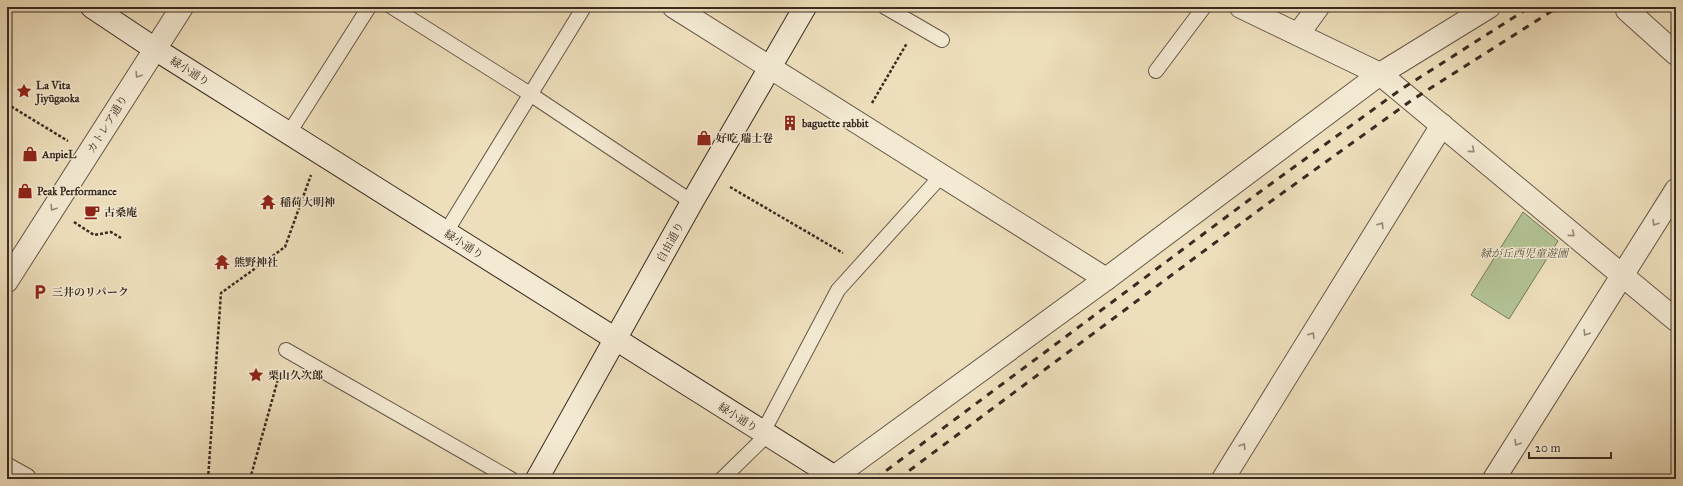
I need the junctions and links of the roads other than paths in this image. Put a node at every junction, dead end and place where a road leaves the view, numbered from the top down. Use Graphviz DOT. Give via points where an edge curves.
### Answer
graph roads {
  1 [pos="92,7"];
  2 [pos="182,7"];
  3 [pos="369,7"];
  4 [pos="392,7"];
  5 [pos="584,7"];
  6 [pos="674,7"];
  7 [pos="805,7"];
  8 [pos="885,7"];
  9 [pos="1204,7"];
  10 [pos="1241,7"];
  11 [pos="1318,7"];
  12 [pos="1489,7"];
  13 [pos="1627,10"];
  14 [pos="1299,33"];
  15 [pos="942,40"];
  16 [pos="155,49"];
  17 [pos="1676,54"];
  18 [pos="770,69"];
  19 [pos="1156,71"];
  20 [pos="1380,74"];
  21 [pos="530,94"];
  22 [pos="1442,126"];
  23 [pos="289,133"];
  24 [pos="942,176"];
  25 [pos="1676,190"];
  26 [pos="692,202"];
  27 [pos="446,232"];
  28 [pos="9,275"];
  29 [pos="1622,276"];
  30 [pos="1106,279"];
  31 [pos="1676,320"];
  32 [pos="616,340"];
  33 [pos="286,350"];
  34 [pos="766,434"];
  35 [pos="7,469"];
  36 [pos="836,478"];
  37 [pos="25,479"];
  38 [pos="511,479"];
  39 [pos="537,479"];
  40 [pos="722,479"];
  41 [pos="1223,479"];
  42 [pos="1494,479"];
  1 -- 16 [label="street, 緑小通り"];
  2 -- 16 [label="street, カトレア通り"];
  3 -- 23 [label="lane"];
  4 -- 21 [label="lane"];
  5 -- 21 [label="lane"];
  6 -- 18 [label="street"];
  7 -- 18 [label="street, 自由通り"];
  8 -- 15 [label="lane"];
  9 -- 19 [label="lane"];
  10 -- 14 [label="street"];
  11 -- 14 [label="street"];
  12 -- 20 [label="street"];
  13 -- 17 [label="street"];
  14 -- 20 [label="street"];
  16 -- 23 [label="street, 緑小通り"];
  16 -- 28 [label="street, カトレア通り, one-way"];
  18 -- 24 [label="street"];
  18 -- 26 [label="street, 自由通り"];
  20 -- 22 [label="street"];
  20 -- 30 [label="street"];
  21 -- 26 [label="lane"];
  21 -- 27 [label="lane"];
  22 -- 29 [label="street, one-way"];
  41 -- 22 [label="street, one-way"];
  23 -- 27 [label="street, 緑小通り"];
  24 -- 30 [label="street"];
  24 -- 34 [label="lane" via="838,290"];
  25 -- 29 [label="street, one-way"];
  26 -- 32 [label="street, 自由通り"];
  27 -- 32 [label="street, 緑小通り"];
  29 -- 31 [label="street"];
  29 -- 42 [label="street, one-way"];
  30 -- 36 [label="street"];
  32 -- 34 [label="street, 緑小通り"];
  32 -- 39 [label="street, 自由通り"];
  33 -- 38 [label="lane"];
  34 -- 36 [label="street, 緑小通り"];
  34 -- 40 [label="lane"];
  35 -- 37 [label="street"];
}
